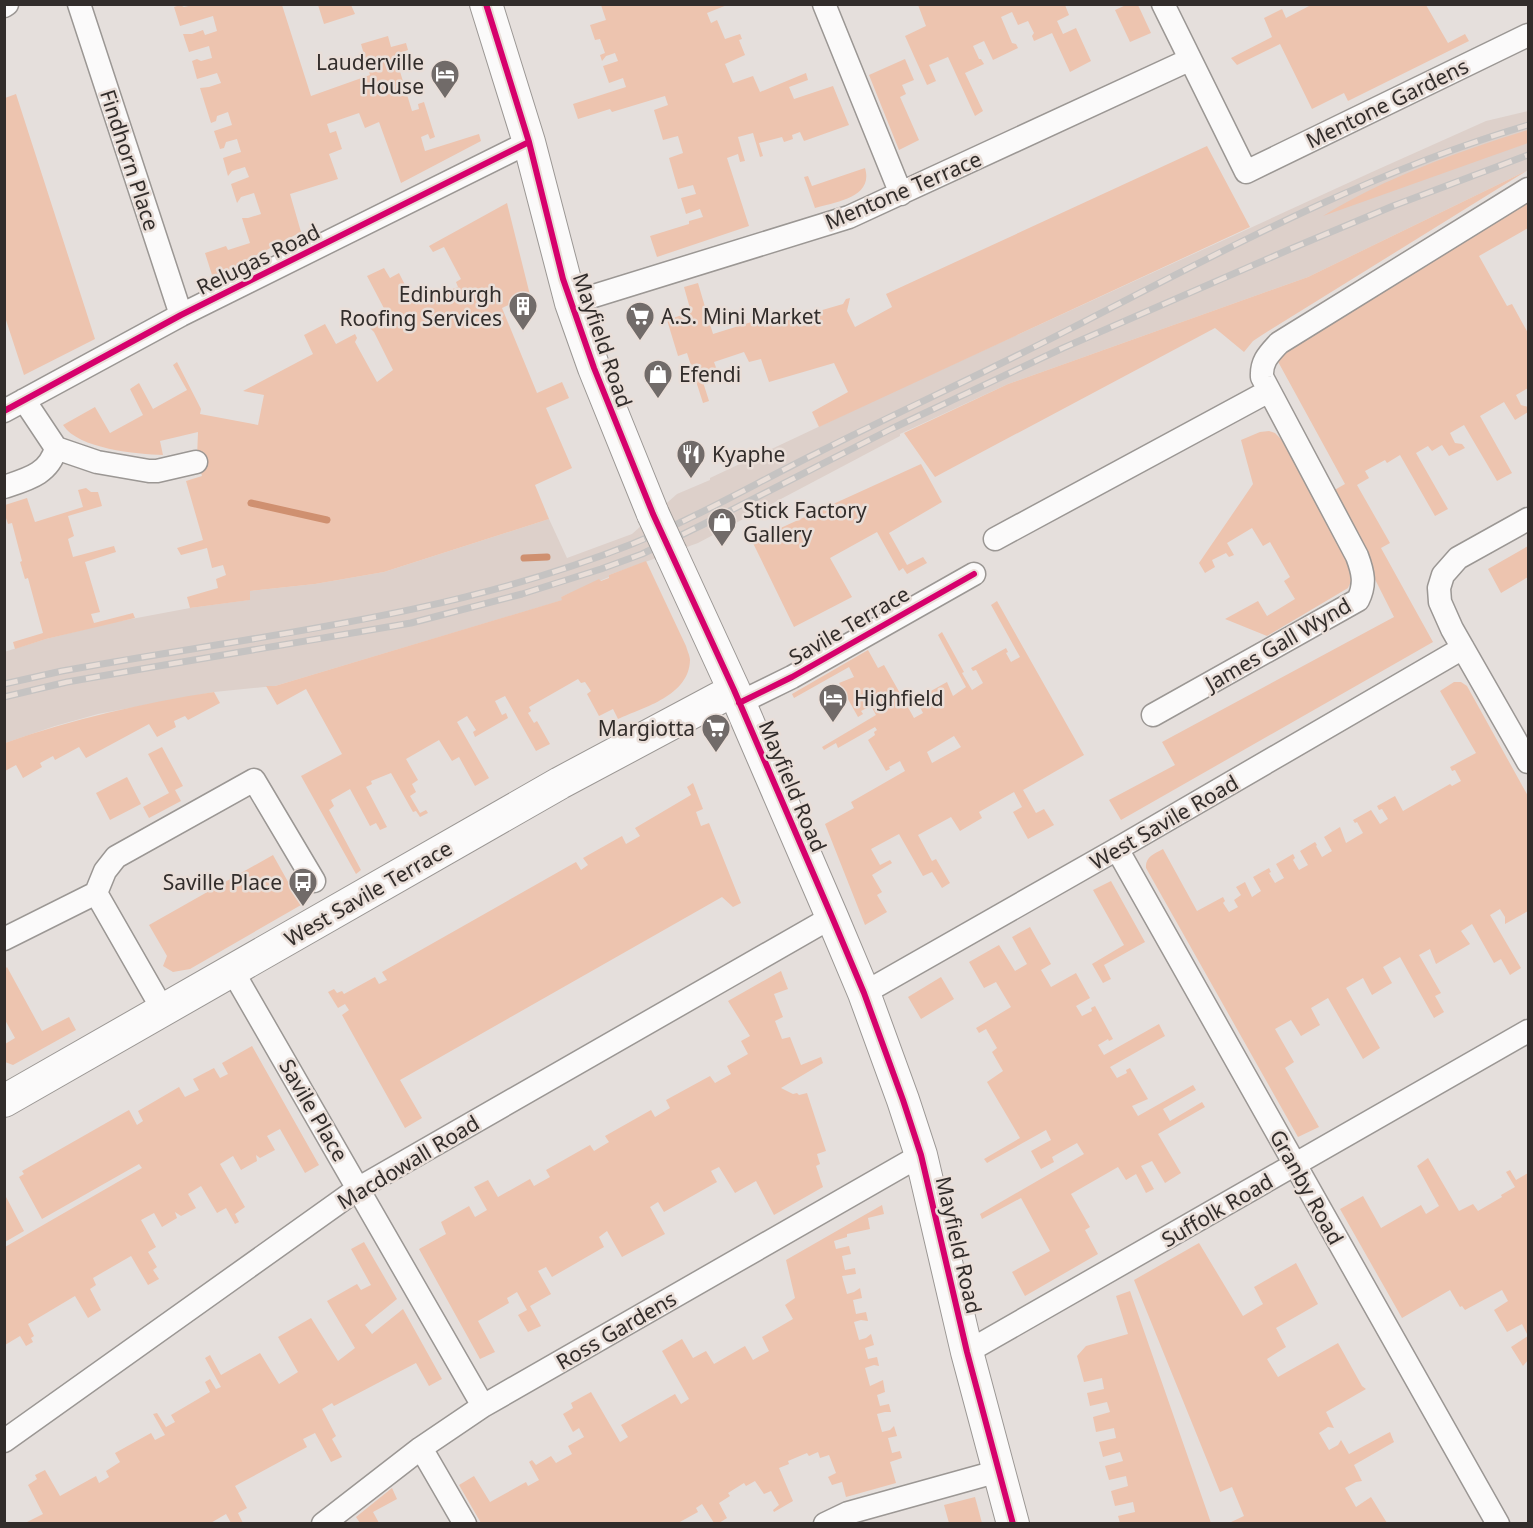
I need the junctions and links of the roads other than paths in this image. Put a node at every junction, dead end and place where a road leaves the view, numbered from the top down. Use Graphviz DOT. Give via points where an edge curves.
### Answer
graph roads {
  1 [pos="79,4"];
  2 [pos="486,4"];
  3 [pos="824,4"];
  4 [pos="1163,4"];
  5 [pos="1528,35"];
  6 [pos="1189,60"];
  7 [pos="529,142"];
  8 [pos="1528,189"];
  9 [pos="902,194"];
  10 [pos="571,303"];
  11 [pos="181,315"];
  12 [pos="1269,391"];
  13 [pos="14,405"];
  14 [pos="56,448"];
  15 [pos="196,462"];
  16 [pos="4,487"];
  17 [pos="1528,519"];
  18 [pos="995,539"];
  19 [pos="974,574"];
  20 [pos="1463,648"];
  21 [pos="737,696"];
  22 [pos="1153,715"];
  23 [pos="1528,762"];
  24 [pos="1117,849"];
  25 [pos="314,881"];
  26 [pos="96,893"];
  27 [pos="832,917"];
  28 [pos="4,939"];
  29 [pos="232,970"];
  30 [pos="864,993"];
  31 [pos="163,1010"];
  32 [pos="1528,1031"];
  33 [pos="4,1101"];
  34 [pos="921,1155"];
  35 [pos="1295,1164"];
  36 [pos="359,1188"];
  37 [pos="967,1352"];
  38 [pos="483,1406"];
  39 [pos="4,1441"];
  40 [pos="421,1448"];
  41 [pos="999,1472"];
  42 [pos="323,1524"];
  43 [pos="465,1524"];
  44 [pos="825,1524"];
  45 [pos="1013,1524"];
  46 [pos="1498,1524"];
  1 -- 11 [label="street, Findhorn Place"];
  2 -- 7 [label="street, Mayfield Road"];
  3 -- 9 [label="street"];
  4 -- 6 [label="street"];
  5 -- 6 [label="street, Mentone Gardens" via="1246,172"];
  6 -- 9 [label="street, Mentone Terrace"];
  7 -- 10 [label="street, Mayfield Road"];
  7 -- 11 [label="street, Relugas Road"];
  8 -- 12 [label="street, James Gall Wynd" via="1279,343 1262,368"];
  9 -- 10 [label="street, Mentone Terrace" via="849,218"];
  10 -- 21 [label="street, Mayfield Road, bridge" via="653,514"];
  11 -- 13 [label="street, Relugas Road"];
  12 -- 18 [label="street"];
  12 -- 22 [label="street, James Gall Wynd" via="1357,556 1364,576 1361,594 1358,600"];
  13 -- 14 [label="street"];
  14 -- 15 [label="street" via="97,462 149,471"];
  14 -- 16 [label="street" via="41,472"];
  17 -- 20 [label="street" via="1458,558 1443,575 1440,602"];
  19 -- 21 [label="street, Savile Terrace" via="792,677"];
  20 -- 23 [label="street"];
  20 -- 24 [label="street, West Savile Road"];
  21 -- 27 [label="street, Mayfield Road"];
  21 -- 29 [label="street, West Savile Terrace" via="560,783"];
  24 -- 30 [label="street, West Savile Road"];
  24 -- 35 [label="street, Granby Road"];
  25 -- 26 [label="street" via="254,780 116,857"];
  26 -- 28 [label="street"];
  26 -- 31 [label="street"];
  27 -- 30 [label="street, Mayfield Road"];
  27 -- 36 [label="street, Macdowall Road"];
  29 -- 31 [label="street, West Savile Terrace"];
  29 -- 36 [label="street, Savile Place"];
  30 -- 34 [label="street, Mayfield Road"];
  31 -- 33 [label="street, West Savile Terrace"];
  32 -- 35 [label="street, Suffolk Road"];
  34 -- 37 [label="street, Mayfield Road"];
  34 -- 38 [label="street, Ross Gardens"];
  35 -- 37 [label="street, Suffolk Road"];
  35 -- 46 [label="street, Granby Road"];
  36 -- 38 [label="street, Savile Place"];
  36 -- 39 [label="street, Macdowall Road"];
  37 -- 41 [label="street, Mayfield Road"];
  38 -- 40 [label="street, Ross Gardens"];
  40 -- 42 [label="street, Ross Gardens"];
  40 -- 43 [label="street"];
  41 -- 44 [label="street" via="848,1513"];
  41 -- 45 [label="street, Mayfield Road"];
}
